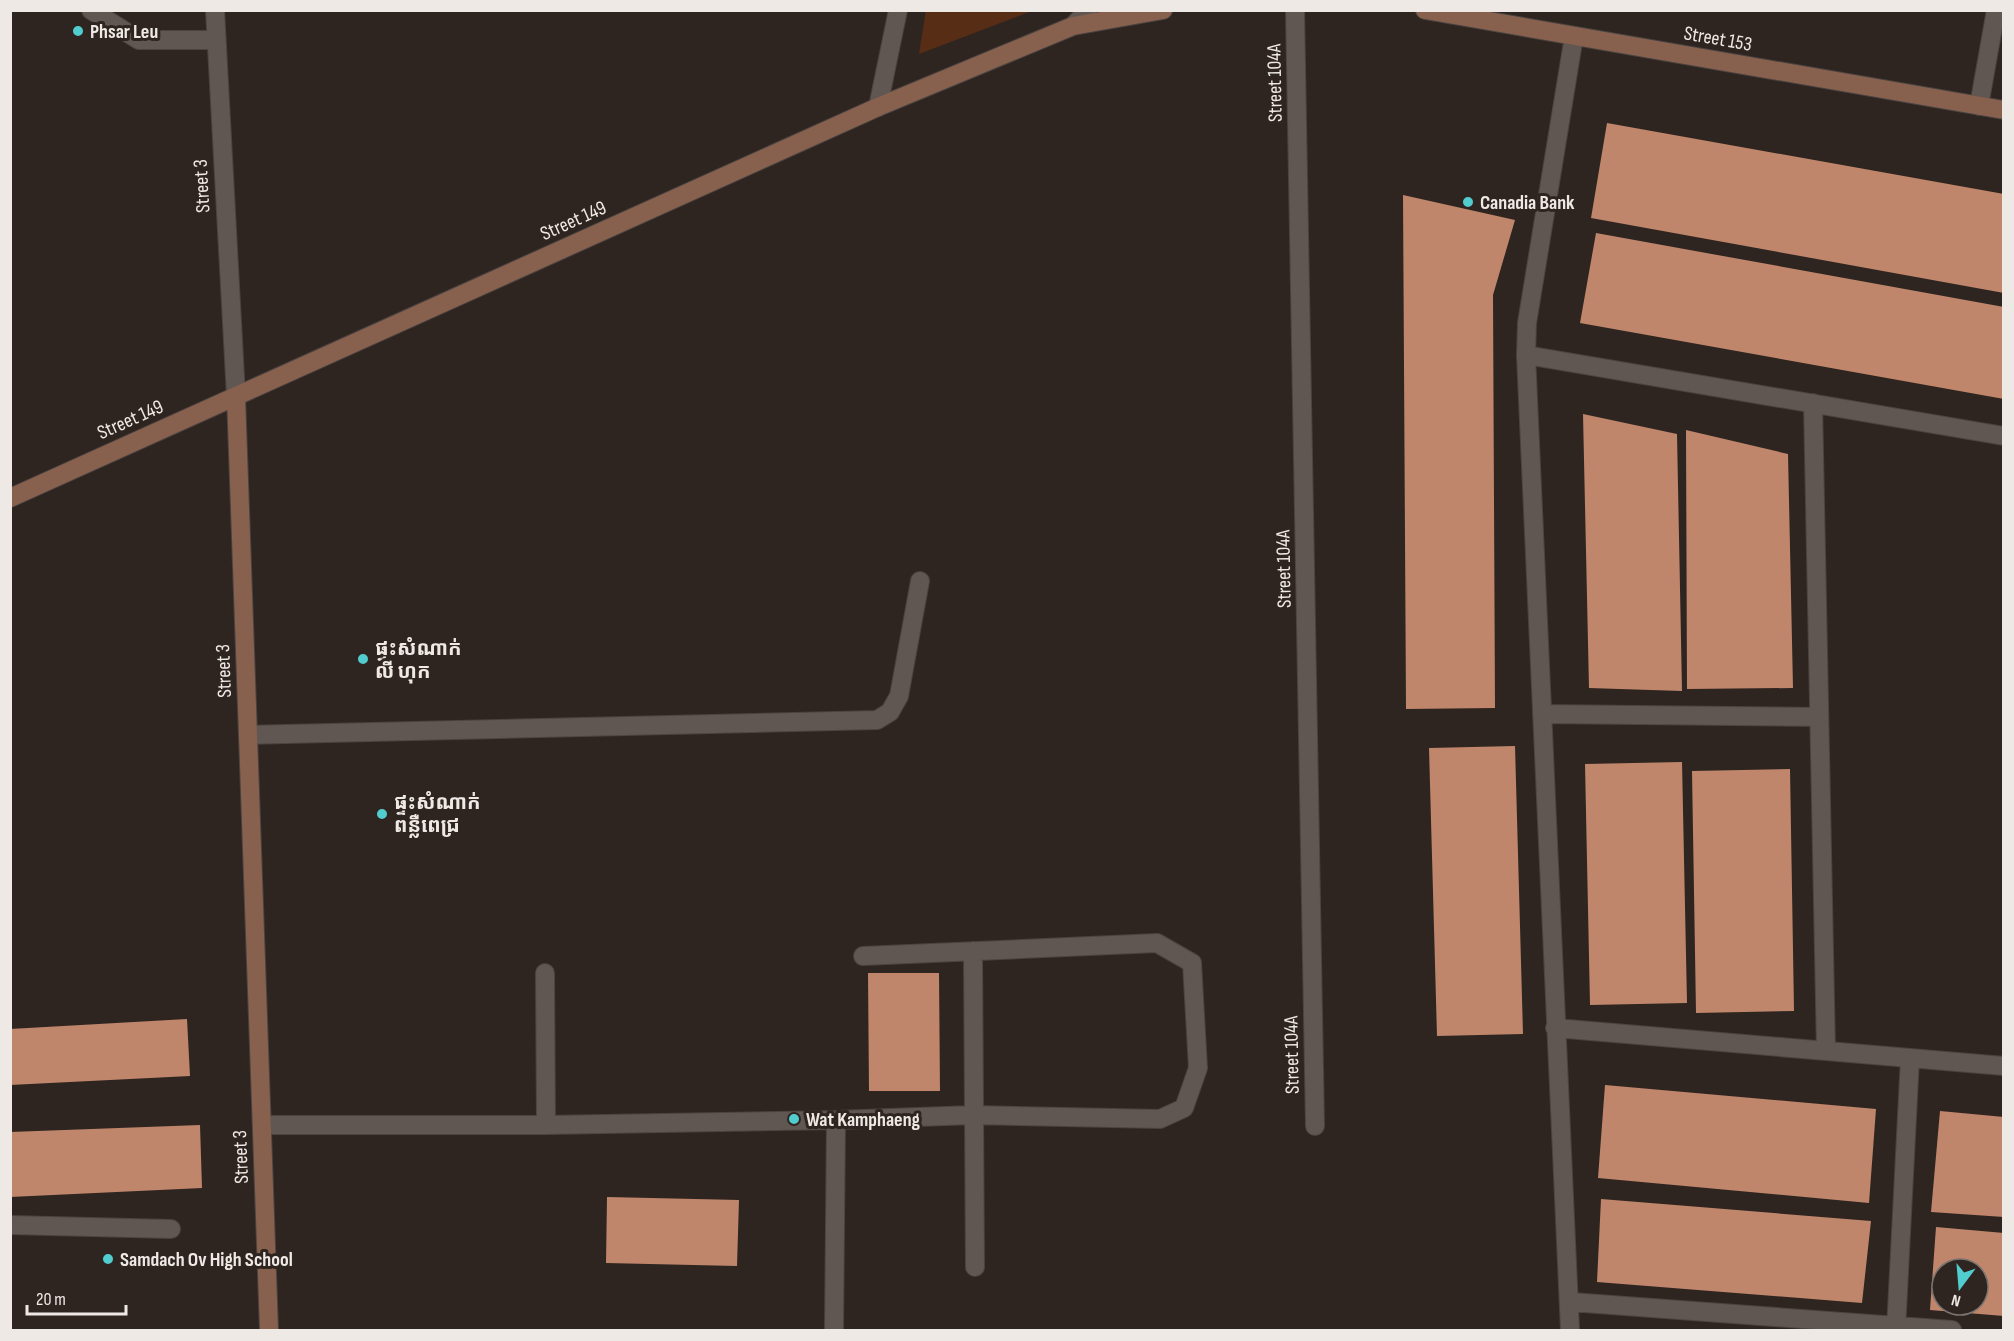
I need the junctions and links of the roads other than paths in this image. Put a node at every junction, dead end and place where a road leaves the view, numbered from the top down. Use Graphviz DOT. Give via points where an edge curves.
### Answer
graph roads {
  1 [pos="91,10"];
  2 [pos="215,10"];
  3 [pos="898,10"];
  4 [pos="1088,10"];
  5 [pos="1163,10"];
  6 [pos="1295,10"];
  7 [pos="1425,10"];
  8 [pos="1996,10"];
  9 [pos="1073,26"];
  10 [pos="1574,36"];
  11 [pos="216,40"];
  12 [pos="1979,106"];
  13 [pos="878,107"];
  14 [pos="2004,110"];
  15 [pos="1526,355"];
  16 [pos="236,396"];
  17 [pos="1813,403"];
  18 [pos="2004,436"];
  19 [pos="10,498"];
  20 [pos="920,581"];
  21 [pos="1542,714"];
  22 [pos="1819,717"];
  23 [pos="248,735"];
  24 [pos="973,951"];
  25 [pos="863,956"];
  26 [pos="545,973"];
  27 [pos="1555,1028"];
  28 [pos="1826,1051"];
  29 [pos="1910,1058"];
  30 [pos="2004,1066"];
  31 [pos="973,1115"];
  32 [pos="836,1120"];
  33 [pos="261,1125"];
  34 [pos="546,1125"];
  35 [pos="1315,1126"];
  36 [pos="10,1226"];
  37 [pos="171,1228"];
  38 [pos="975,1267"];
  39 [pos="1571,1302"];
  40 [pos="1896,1328"];
  41 [pos="269,1330"];
  42 [pos="834,1330"];
  43 [pos="1570,1330"];
  44 [pos="1952,1330"];
  1 -- 11 [label="street" via="139,40"];
  2 -- 11 [label="street, Street 3"];
  3 -- 13 [label="street"];
  4 -- 9 [label="street"];
  5 -- 9 [label="street, Street 149"];
  6 -- 35 [label="street, Street 104A"];
  7 -- 10 [label="street, Street 153"];
  8 -- 12 [label="street"];
  9 -- 13 [label="street, Street 149"];
  10 -- 12 [label="street, Street 153"];
  10 -- 15 [label="street" via="1527,323"];
  11 -- 16 [label="street, Street 3"];
  12 -- 14 [label="street, Street 153"];
  13 -- 16 [label="street, Street 149"];
  15 -- 17 [label="street"];
  15 -- 21 [label="street"];
  16 -- 19 [label="street, Street 149"];
  16 -- 23 [label="street, Street 3"];
  17 -- 18 [label="street"];
  17 -- 22 [label="street"];
  20 -- 23 [label="street" via="899,696 890,712 877,720"];
  21 -- 22 [label="street"];
  21 -- 27 [label="street"];
  22 -- 28 [label="street"];
  23 -- 33 [label="street, Street 3"];
  24 -- 25 [label="street"];
  24 -- 31 [label="street"];
  24 -- 31 [label="street" via="1157,943 1192,963 1197,1068 1184,1108 1160,1119"];
  26 -- 34 [label="street"];
  27 -- 28 [label="street"];
  27 -- 39 [label="street"];
  28 -- 29 [label="street"];
  29 -- 30 [label="street"];
  29 -- 40 [label="street"];
  31 -- 32 [label="street"];
  31 -- 38 [label="street"];
  32 -- 34 [label="street"];
  32 -- 42 [label="street"];
  33 -- 34 [label="street"];
  33 -- 41 [label="street, Street 3"];
  36 -- 37 [label="street"];
  39 -- 40 [label="street"];
  39 -- 43 [label="street"];
  40 -- 44 [label="street"];
}
